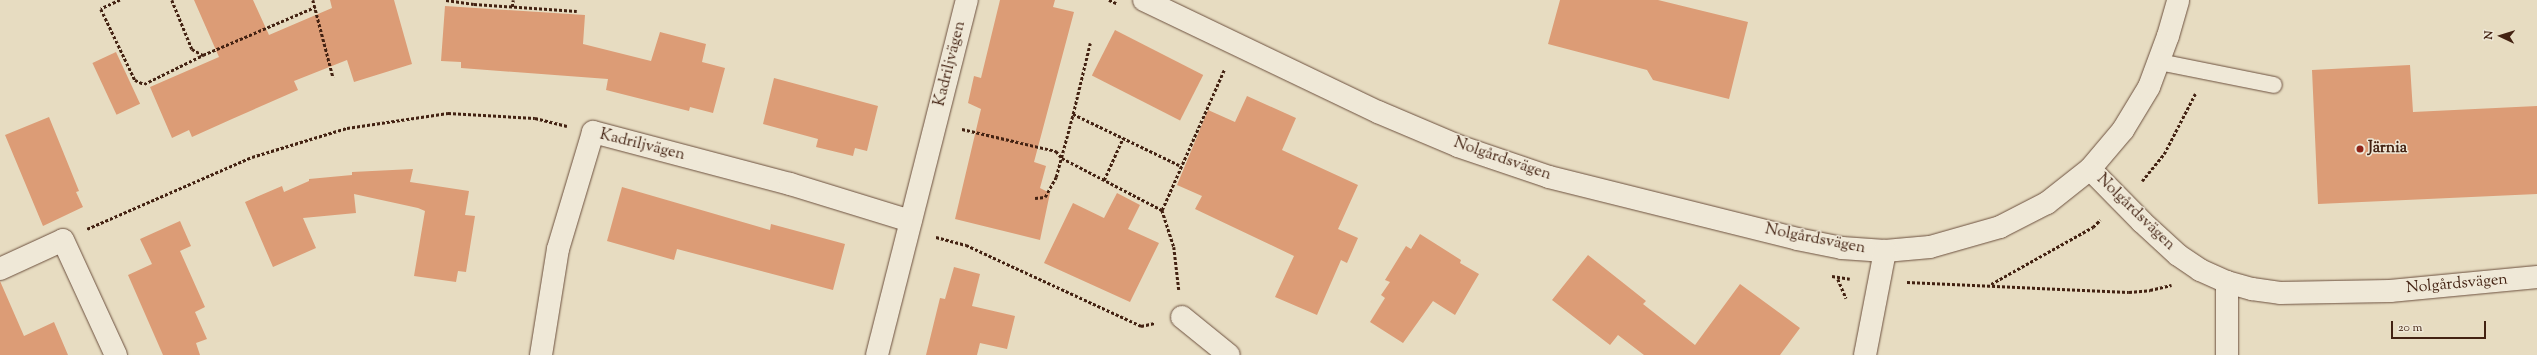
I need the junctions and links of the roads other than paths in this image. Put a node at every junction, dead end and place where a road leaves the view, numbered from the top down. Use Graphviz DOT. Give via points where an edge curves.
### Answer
graph roads {
  1 [pos="967,0"];
  2 [pos="1144,0"];
  3 [pos="2178,0"];
  4 [pos="2159,62"];
  5 [pos="2274,85"];
  6 [pos="2090,169"];
  7 [pos="910,221"];
  8 [pos="1885,252"];
  9 [pos="0,269"];
  10 [pos="2537,277"];
  11 [pos="2227,282"];
  12 [pos="1182,318"];
  13 [pos="116,355"];
  14 [pos="541,355"];
  15 [pos="877,355"];
  16 [pos="1229,355"];
  17 [pos="1865,355"];
  18 [pos="2227,355"];
  1 -- 7 [label="street, Kadriljvägen"];
  2 -- 8 [label="street, Nolgårdsvägen" via="1378,112 1465,149 1549,177 1797,239 1842,248"];
  3 -- 4 [label="street"];
  4 -- 5 [label="lane"];
  4 -- 6 [label="street" via="2136,110 2123,130"];
  6 -- 8 [label="street, Nolgårdsvägen" via="2047,203 2000,227 1930,247"];
  6 -- 11 [label="street, Nolgårdsvägen" via="2178,254 2200,270"];
  7 -- 14 [label="street, Kadriljvägen" via="790,184 593,132 558,249"];
  7 -- 15 [label="street, Kadriljvägen"];
  8 -- 17 [label="street"];
  9 -- 13 [label="street" via="63,240"];
  10 -- 11 [label="street, Nolgårdsvägen" via="2390,291 2337,293 2280,293"];
  11 -- 18 [label="street"];
  12 -- 16 [label="street"];
}
